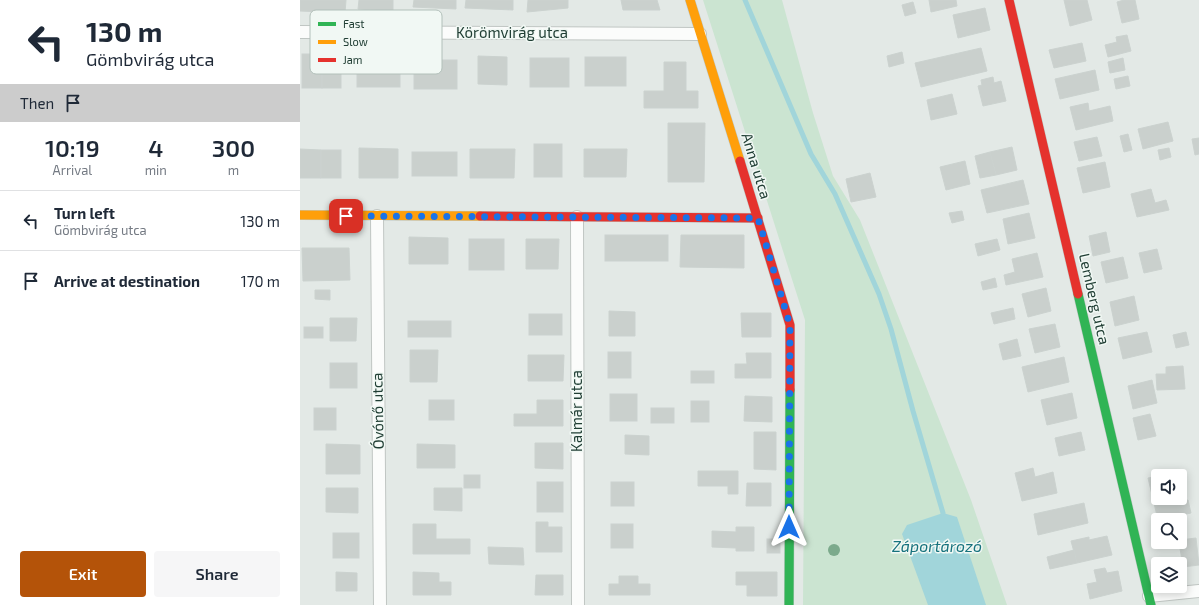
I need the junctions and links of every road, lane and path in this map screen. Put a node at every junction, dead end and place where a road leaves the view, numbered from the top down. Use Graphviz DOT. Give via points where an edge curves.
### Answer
graph roads {
  1 [pos="690,0"];
  2 [pos="1009,0"];
  3 [pos="300,32"];
  4 [pos="310,32"];
  5 [pos="442,33"];
  6 [pos="700,34"];
  7 [pos="300,215"];
  8 [pos="376,216"];
  9 [pos="576,217"];
  10 [pos="758,218"];
  11 [pos="1199,591"];
  12 [pos="1150,600"];
  13 [pos="380,605"];
  14 [pos="578,605"];
  15 [pos="789,605"];
  1 -- 6 [label="street, Anna utca"];
  2 -- 12 [label="street, Lemberg utca"];
  3 -- 4 [label="street, Körömvirág utca"];
  5 -- 6 [label="street, Körömvirág utca"];
  6 -- 10 [label="street, Anna utca"];
  7 -- 8 [label="street"];
  8 -- 9 [label="street"];
  8 -- 13 [label="street, Óvónő utca"];
  9 -- 10 [label="street"];
  9 -- 14 [label="street, Kalmár utca"];
  10 -- 15 [label="street, Anna utca" via="790,325"];
  11 -- 12 [label="street"];
}
